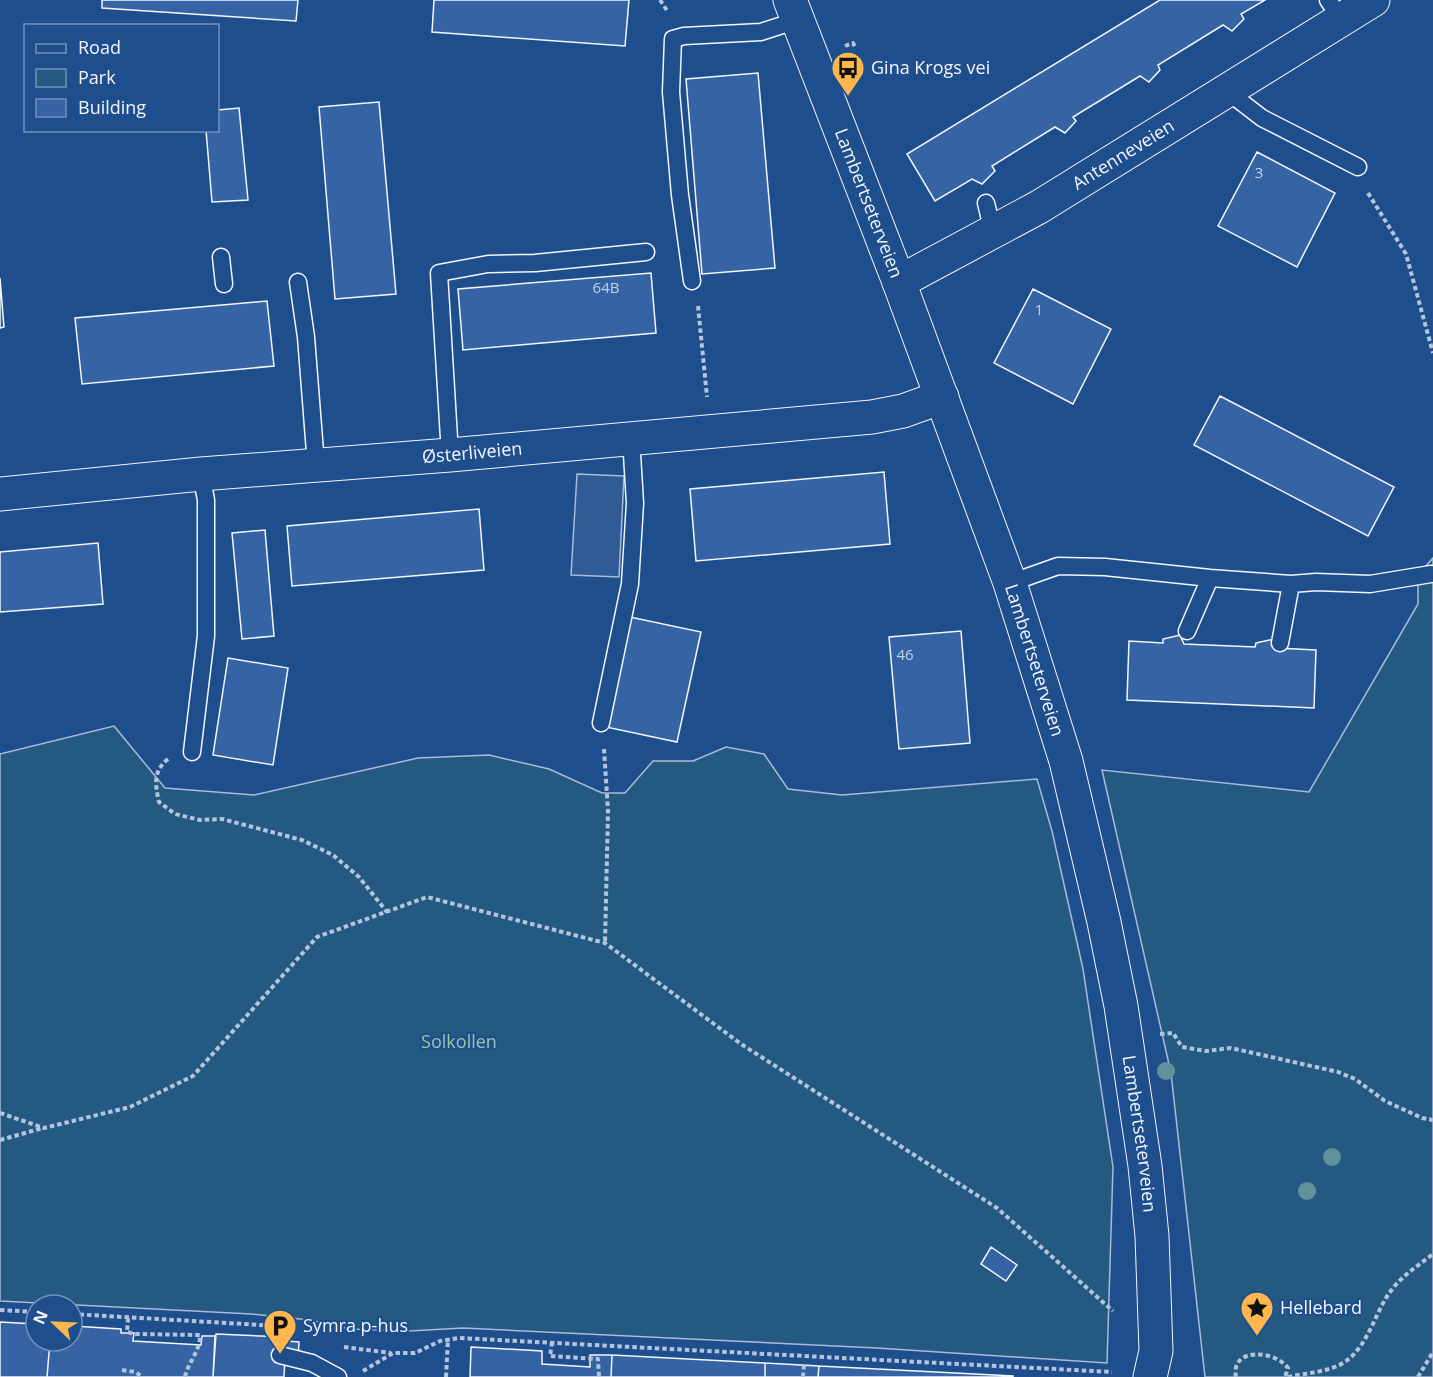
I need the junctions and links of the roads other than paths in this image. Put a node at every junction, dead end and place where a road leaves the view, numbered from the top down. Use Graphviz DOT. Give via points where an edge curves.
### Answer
graph roads {
  1 [pos="1373,0"];
  2 [pos="794,10"];
  3 [pos="1335,10"];
  4 [pos="1227,91"];
  5 [pos="1358,167"];
  6 [pos="646,252"];
  7 [pos="221,257"];
  8 [pos="692,281"];
  9 [pos="298,282"];
  10 [pos="899,282"];
  11 [pos="224,285"];
  12 [pos="942,397"];
  13 [pos="632,438"];
  14 [pos="450,455"];
  15 [pos="316,465"];
  16 [pos="201,474"];
  17 [pos="0,494"];
  18 [pos="1431,574"];
  19 [pos="1210,578"];
  20 [pos="1010,583"];
  21 [pos="1291,584"];
  22 [pos="1187,631"];
  23 [pos="1280,643"];
  24 [pos="601,723"];
  25 [pos="192,752"];
  26 [pos="280,1355"];
  27 [pos="1156,1368"];
  28 [pos="347,1376"];
  1 -- 3 [label="street, Antenneveien"];
  2 -- 8 [label="lane" via="761,32 673,39 671,92"];
  2 -- 10 [label="street, Lambertseterveien"];
  3 -- 4 [label="street, Antenneveien"];
  4 -- 5 [label="lane" via="1262,118"];
  4 -- 10 [label="street, Antenneveien" via="1039,207 990,218"];
  6 -- 14 [label="lane" via="477,266 439,273"];
  7 -- 11 [label="lane"];
  9 -- 15 [label="lane"];
  10 -- 12 [label="street, Lambertseterveien"];
  12 -- 13 [label="street, Østerliveien" via="872,417"];
  12 -- 20 [label="street, Lambertseterveien"];
  13 -- 14 [label="street, Østerliveien"];
  13 -- 24 [label="lane" via="635,503 630,584"];
  14 -- 15 [label="street, Østerliveien"];
  15 -- 16 [label="street, Østerliveien"];
  16 -- 17 [label="street, Østerliveien"];
  16 -- 25 [label="lane" via="206,500 206,636"];
  18 -- 21 [label="lane" via="1370,585"];
  19 -- 20 [label="lane" via="1058,566"];
  19 -- 21 [label="lane"];
  19 -- 22 [label="lane"];
  20 -- 27 [label="street, Lambertseterveien" via="1065,761 1121,1006 1152,1236"];
  21 -- 23 [label="lane"];
  26 -- 28 [label="lane"];
}
